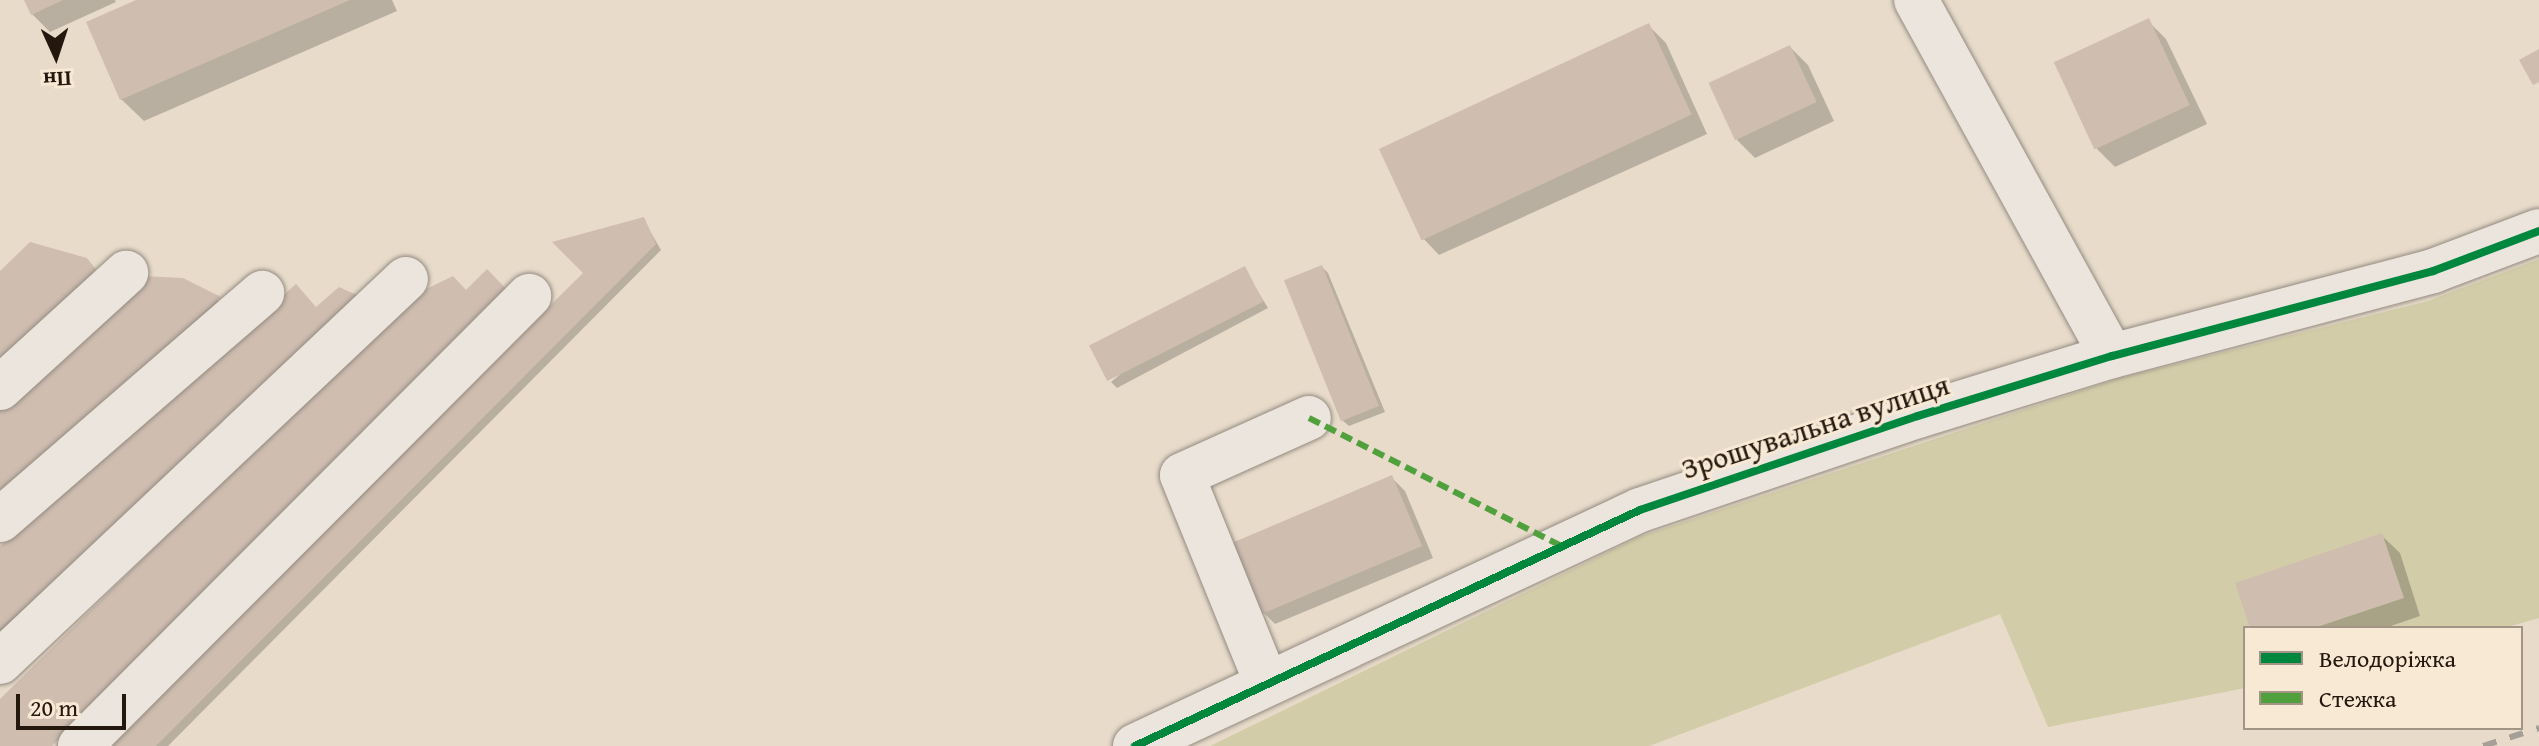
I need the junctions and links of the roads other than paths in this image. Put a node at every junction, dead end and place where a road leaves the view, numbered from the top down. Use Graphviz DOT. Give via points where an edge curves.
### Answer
graph roads {
  1 [pos="1916,0"];
  2 [pos="2539,231"];
  3 [pos="126,273"];
  4 [pos="406,279"];
  5 [pos="262,293"];
  6 [pos="529,296"];
  7 [pos="2112,356"];
  8 [pos="0,388"];
  9 [pos="1309,418"];
  10 [pos="0,520"];
  11 [pos="0,662"];
  12 [pos="1266,682"];
  13 [pos="80,746"];
  14 [pos="1135,746"];
  1 -- 7 [label="street"];
  2 -- 7 [label="street, Зрошувальна вулиця" via="2433,271"];
  3 -- 8 [label="street"];
  4 -- 11 [label="street"];
  5 -- 10 [label="street"];
  6 -- 13 [label="street"];
  7 -- 12 [label="street, Зрошувальна вулиця" via="1640,510"];
  9 -- 12 [label="street" via="1182,475"];
  12 -- 14 [label="street, Зрошувальна вулиця"];
}
